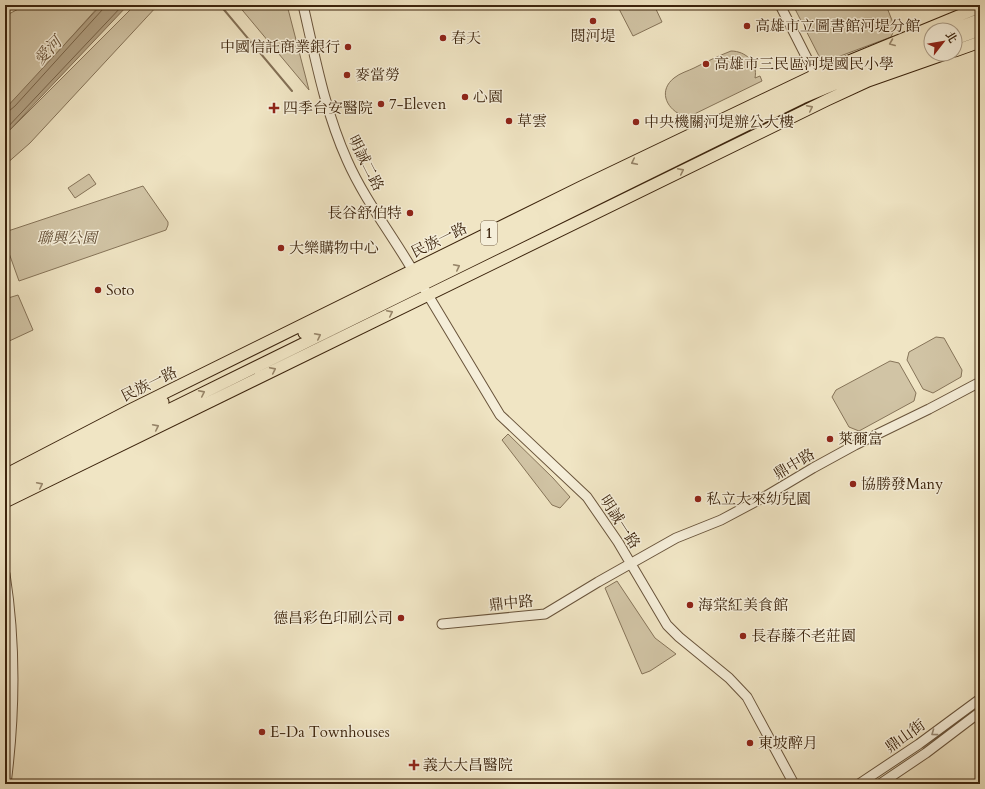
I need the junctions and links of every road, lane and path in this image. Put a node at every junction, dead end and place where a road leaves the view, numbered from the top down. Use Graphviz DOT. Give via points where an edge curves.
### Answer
graph roads {
  1 [pos="303,5"];
  2 [pos="780,5"];
  3 [pos="980,8"];
  4 [pos="980,19"];
  5 [pos="963,26"];
  6 [pos="980,30"];
  7 [pos="963,37"];
  8 [pos="923,41"];
  9 [pos="980,42"];
  10 [pos="963,47"];
  11 [pos="923,51"];
  12 [pos="923,62"];
  13 [pos="819,82"];
  14 [pos="827,100"];
  15 [pos="512,230"];
  16 [pos="520,250"];
  17 [pos="420,282"];
  18 [pos="980,382"];
  19 [pos="5,475"];
  20 [pos="5,484"];
  21 [pos="5,494"];
  22 [pos="5,502"];
  23 [pos="630,564"];
  24 [pos="5,574"];
  25 [pos="442,624"];
  26 [pos="980,699"];
  27 [pos="980,712"];
  28 [pos="6,784"];
  29 [pos="794,784"];
  30 [pos="859,784"];
  31 [pos="880,784"];
  1 -- 17 [label="street, 明誠二路" via="337,136 366,196"];
  2 -- 13 [label="street"];
  3 -- 13 [label="main road, 民族一路 / 1, one-way"];
  4 -- 5 [label="main road"];
  6 -- 7 [label="main road"];
  8 -- 13 [label="main road, 民族一路 / 1"];
  9 -- 10 [label="main road"];
  11 -- 13 [label="main road, 民族一路 / 1" via="864,72"];
  12 -- 14 [label="main road, 民族一路 / 1" via="868,81"];
  13 -- 14 [label="street"];
  13 -- 15 [label="main road, 民族一路 / 1"];
  13 -- 15 [label="main road, 民族一路 / 1, one-way"];
  16 -- 14 [label="main road, 民族一路 / 1, one-way"];
  15 -- 16 [label="main road"];
  15 -- 17 [label="main road, 民族一路 / 1"];
  16 -- 17 [label="main road, 民族一路 / 1"];
  17 -- 19 [label="main road, 民族一路 / 1" via="130,410"];
  17 -- 20 [label="main road, 民族一路 / 1" via="184,392"];
  21 -- 17 [label="main road, 民族一路 / 1, one-way"];
  22 -- 17 [label="main road, 民族一路 / 1, one-way"];
  17 -- 23 [label="street, 明誠一路" via="500,415 587,497"];
  18 -- 23 [label="street, 鼎中路" via="856,445 721,520 676,538"];
  23 -- 25 [label="street, 鼎中路" via="545,614"];
  23 -- 29 [label="street, 明誠一路" via="667,626 729,678 747,697"];
  24 -- 28 [label="street" via="12,622 14,680 12,741"];
  26 -- 30 [label="street, 鼎山街, one-way"];
  27 -- 31 [label="street, 鼎山街"];
}
